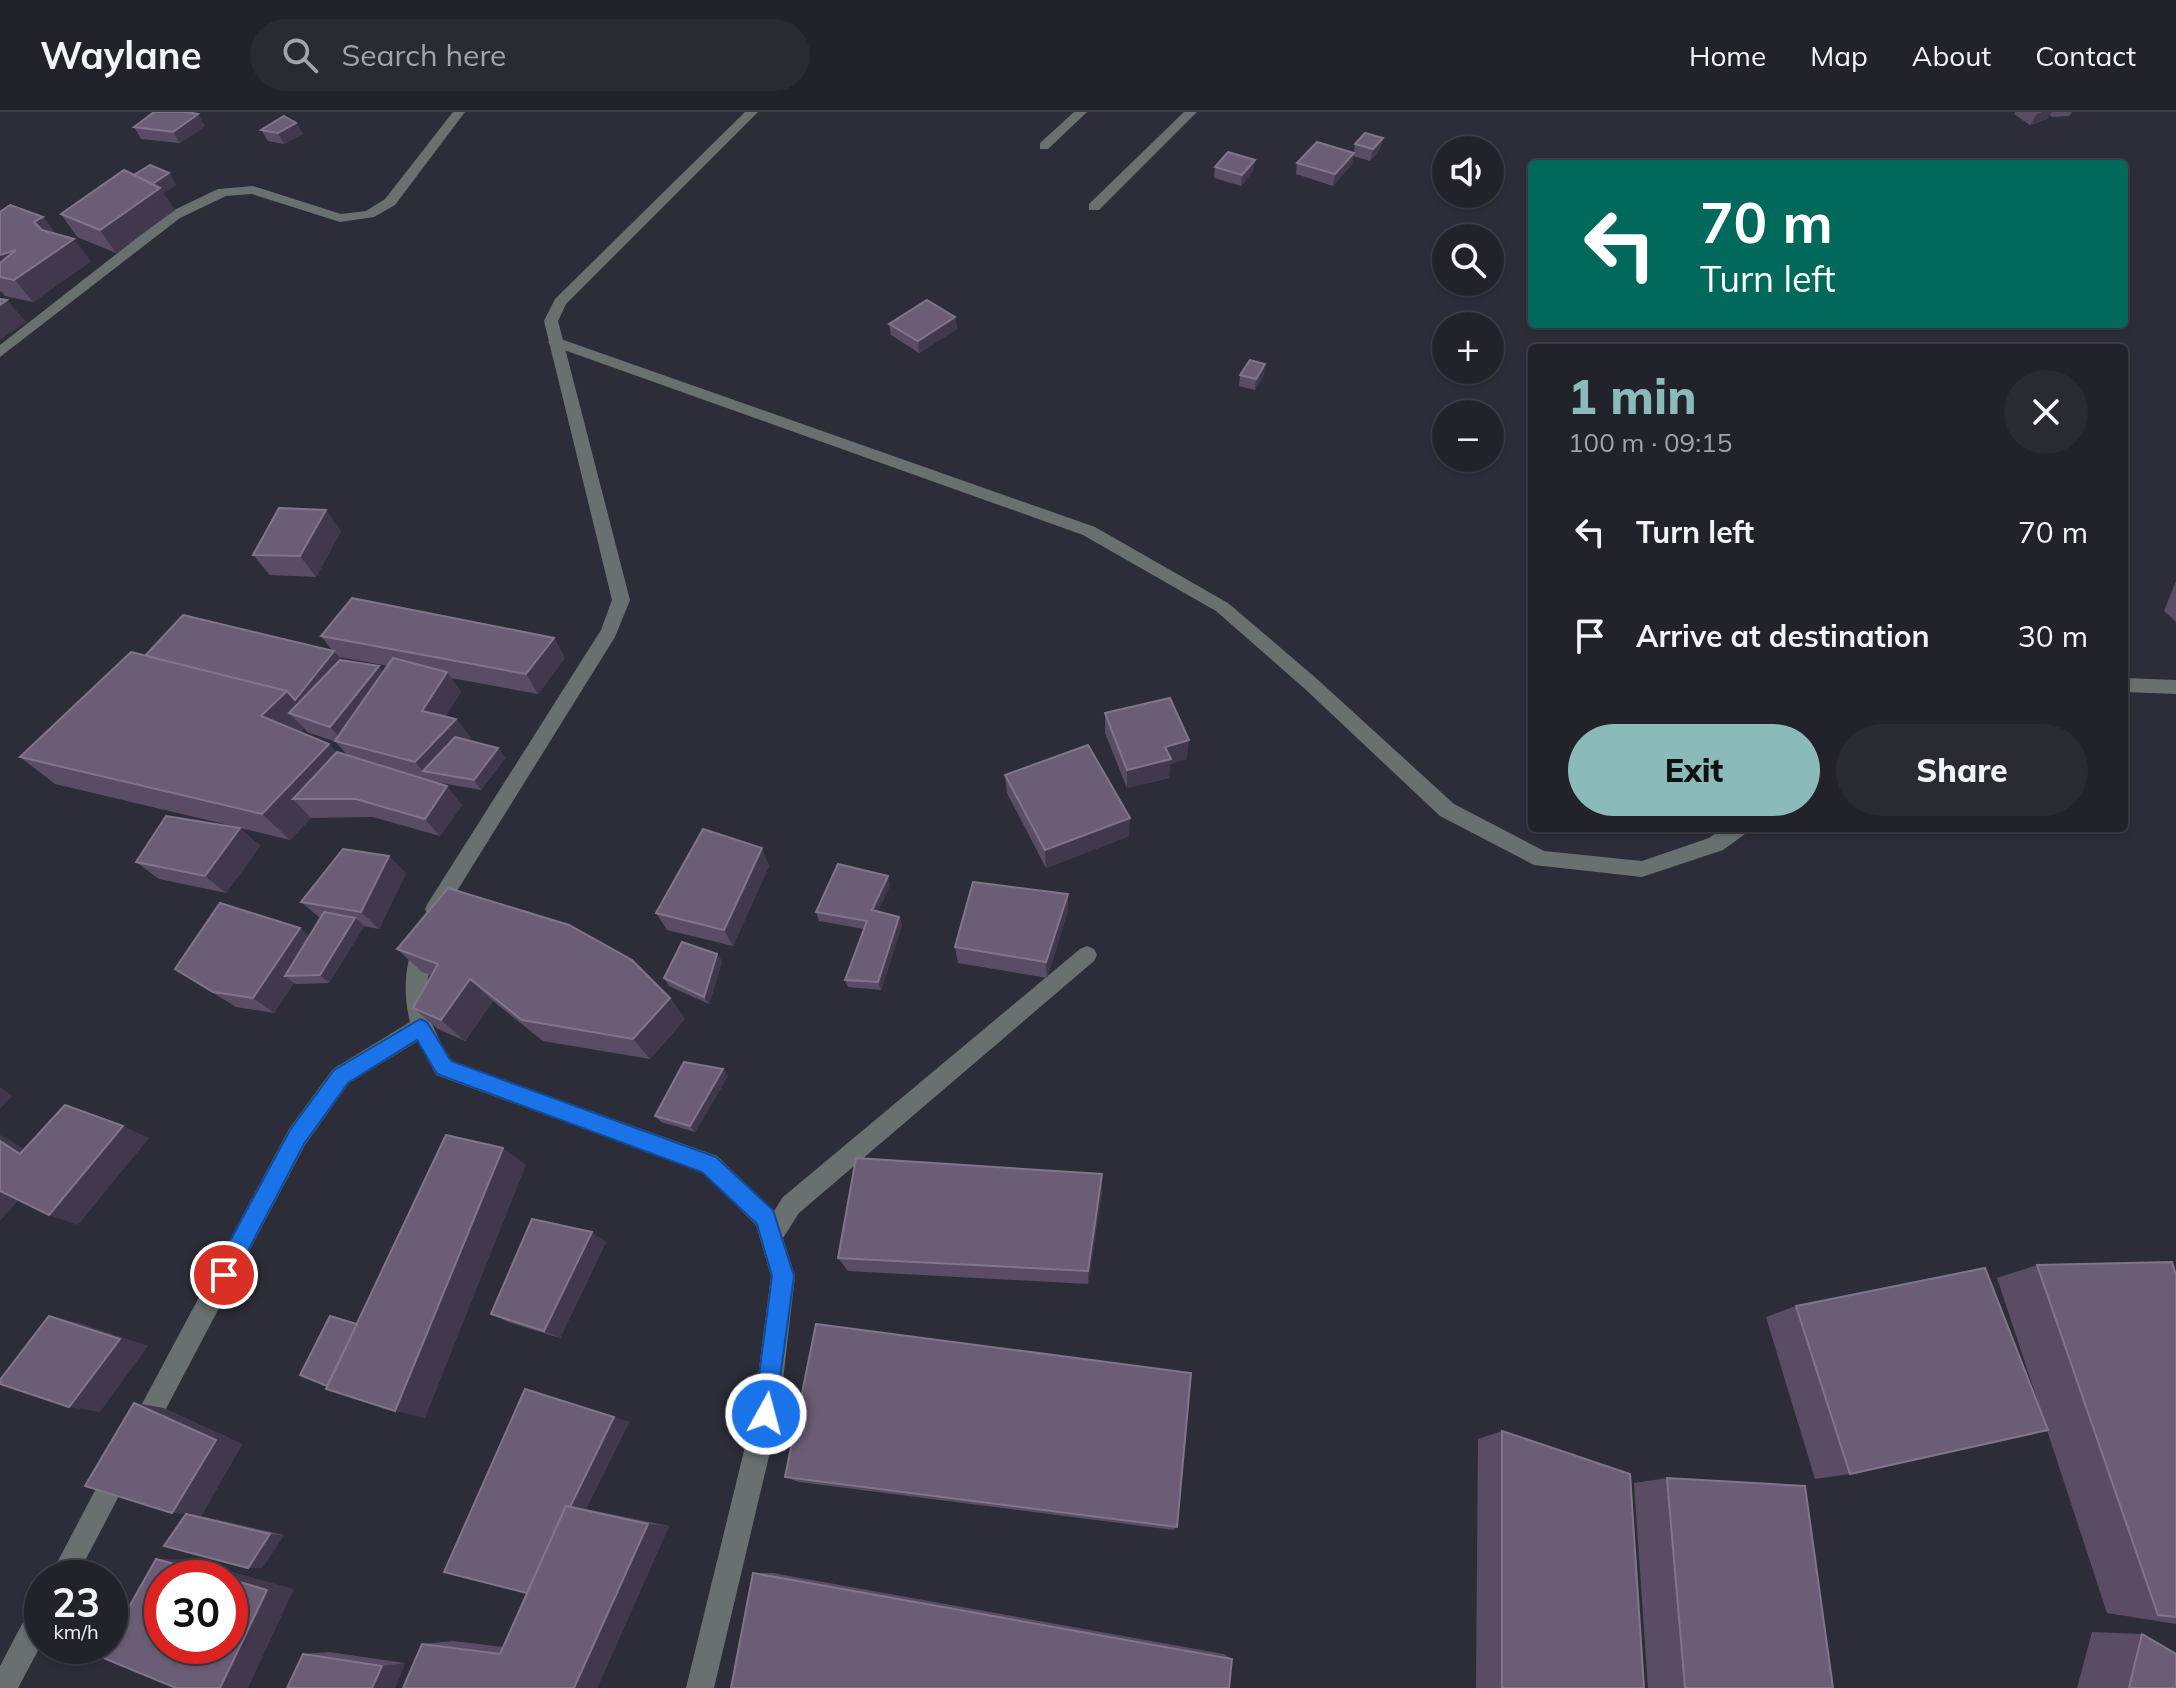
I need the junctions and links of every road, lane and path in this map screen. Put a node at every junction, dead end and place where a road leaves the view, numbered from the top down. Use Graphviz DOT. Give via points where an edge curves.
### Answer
graph roads {
  1 [pos="459,112"];
  2 [pos="752,112"];
  3 [pos="1081,112"];
  4 [pos="1191,112"];
  5 [pos="1044,146"];
  6 [pos="1094,207"];
  7 [pos="555,342"];
  8 [pos="0,352"];
  9 [pos="2128,685"];
  10 [pos="2176,687"];
  11 [pos="1732,832"];
  12 [pos="1087,955"];
  13 [pos="420,1028"];
  14 [pos="771,1235"];
  15 [pos="72,1560"];
  16 [pos="24,1649"];
  17 [pos="3,1688"];
  18 [pos="700,1688"];
  1 -- 8 [label="street" via="390,202 369,214 340,218 253,190 223,192 175,215"];
  2 -- 7 [label="street" via="560,302 551,321"];
  3 -- 5 [label="street"];
  4 -- 6 [label="street"];
  7 -- 11 [label="street" via="1089,531 1222,607 1447,810 1541,859 1642,869 1716,844"];
  7 -- 13 [label="street" via="621,600 609,632 431,917 414,979"];
  9 -- 10 [label="street"];
  12 -- 14 [label="street" via="791,1205"];
  13 -- 14 [label="street" via="444,1068 709,1164 765,1218"];
  13 -- 15 [label="street" via="341,1076 297,1137"];
  14 -- 18 [label="street" via="783,1276 766,1414"];
  16 -- 17 [label="street"];
}
